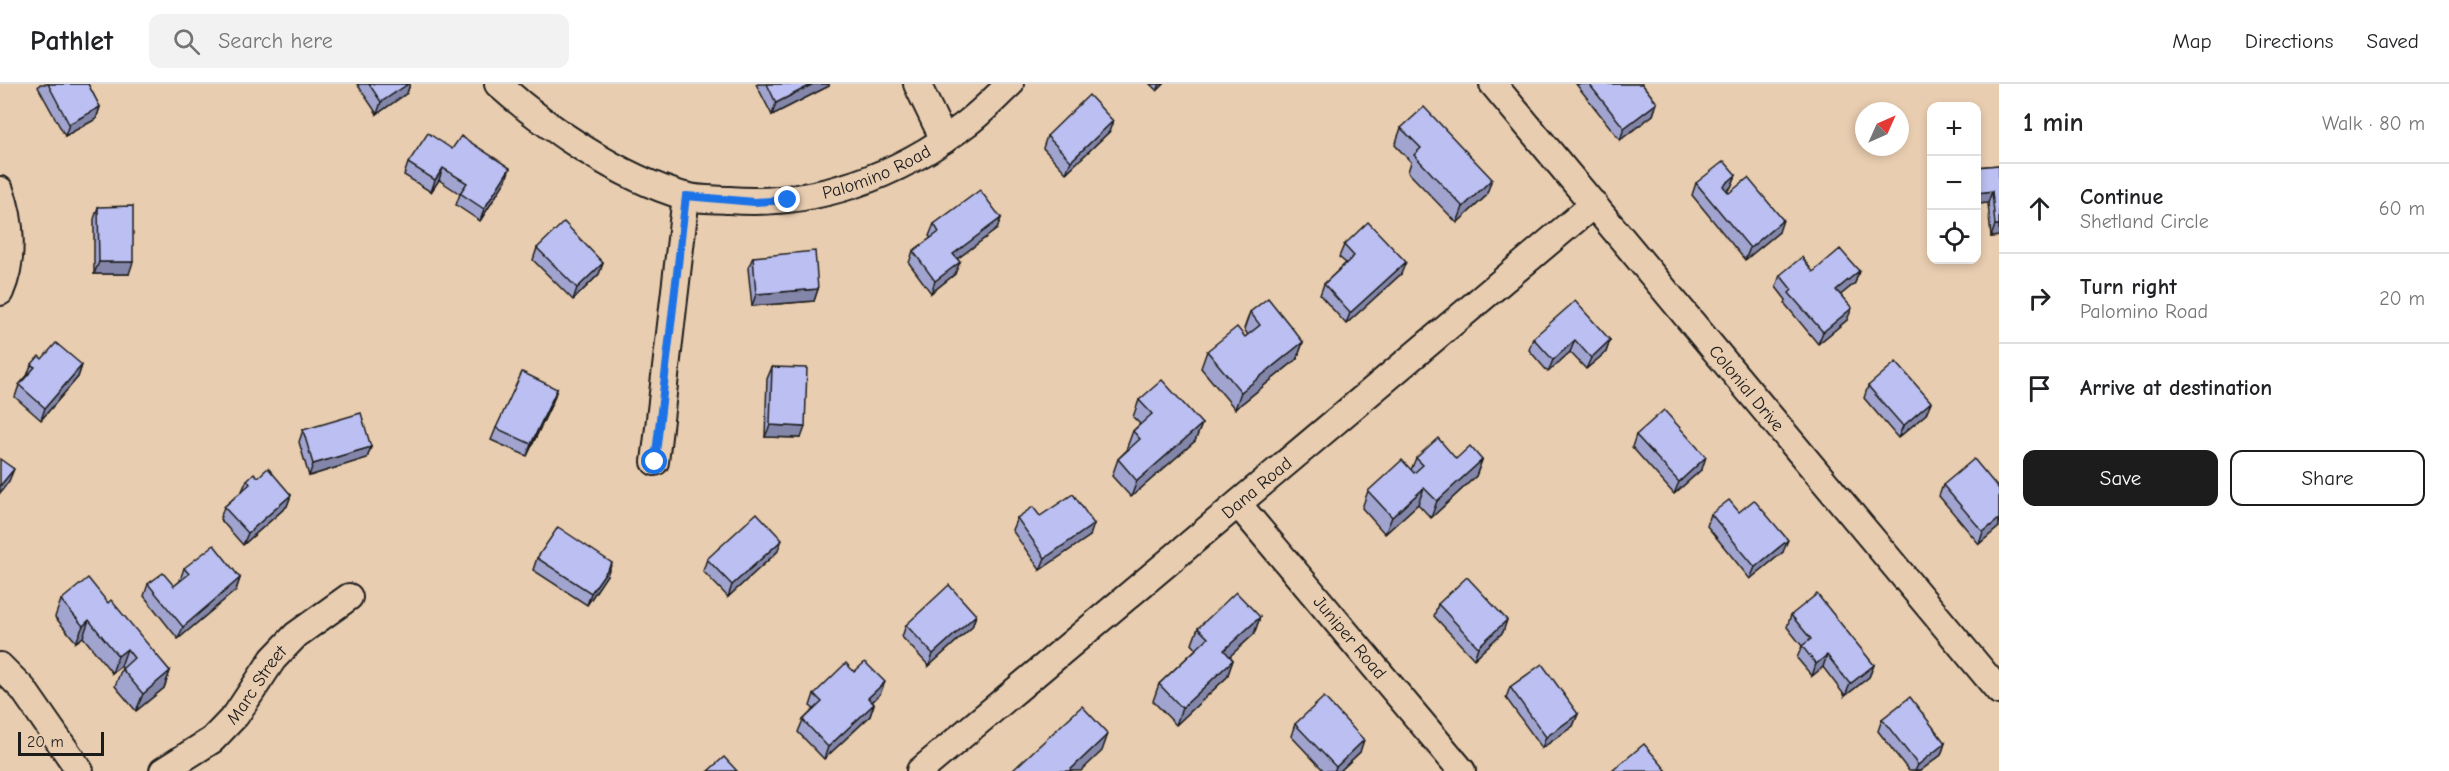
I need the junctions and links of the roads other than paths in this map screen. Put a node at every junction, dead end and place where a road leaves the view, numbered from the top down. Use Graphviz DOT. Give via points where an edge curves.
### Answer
graph roads {
  1 [pos="498,84"];
  2 [pos="917,84"];
  3 [pos="1010,84"];
  4 [pos="1494,84"];
  5 [pos="944,140"];
  6 [pos="0,190"];
  7 [pos="686,196"];
  8 [pos="1594,204"];
  9 [pos="0,292"];
  10 [pos="655,462"];
  11 [pos="1238,504"];
  12 [pos="349,597"];
  13 [pos="0,666"];
  14 [pos="1999,691"];
  15 [pos="80,771"];
  16 [pos="163,771"];
  17 [pos="920,771"];
  18 [pos="1462,771"];
  1 -- 7 [label="street, Palomino Road" via="576,143 644,180"];
  2 -- 5 [label="street"];
  3 -- 5 [label="street, Palomino Road"];
  4 -- 8 [label="street, Colonial Drive"];
  5 -- 7 [label="street, Palomino Road" via="884,172 822,195 754,202"];
  6 -- 9 [label="street" via="10,239 8,273"];
  7 -- 10 [label="street"];
  8 -- 11 [label="street, Dana Road"];
  8 -- 14 [label="street, Colonial Drive"];
  11 -- 17 [label="street, Dana Road"];
  11 -- 18 [label="street, Juniper Road"];
  12 -- 16 [label="street, Marc Street" via="296,635 273,659 236,715 212,740"];
  13 -- 15 [label="street" via="23,690"];
}
